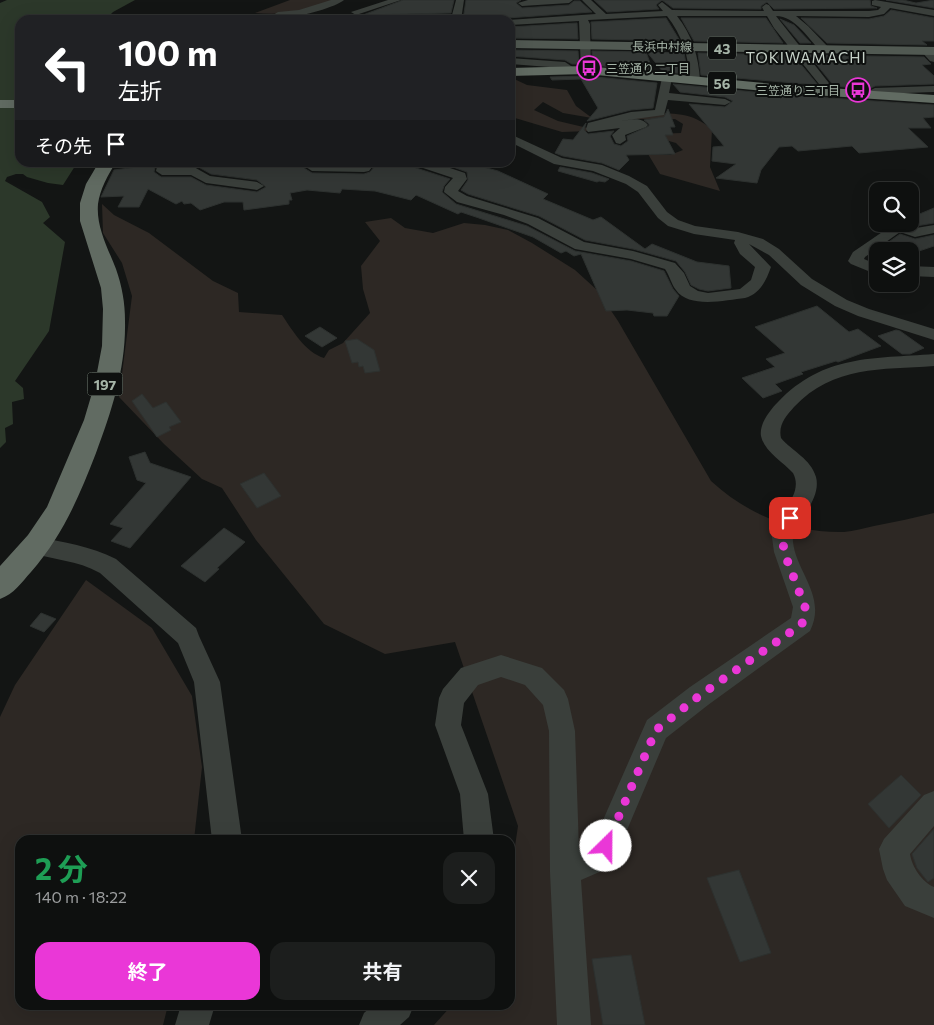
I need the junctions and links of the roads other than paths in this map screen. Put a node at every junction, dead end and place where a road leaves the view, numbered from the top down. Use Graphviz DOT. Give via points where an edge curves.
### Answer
graph roads {
  1 [pos="340,0"];
  2 [pos="387,0"];
  3 [pos="397,0"];
  4 [pos="460,0"];
  5 [pos="569,0"];
  6 [pos="586,0"];
  7 [pos="656,0"];
  8 [pos="762,0"];
  9 [pos="521,1"];
  10 [pos="867,2"];
  11 [pos="888,5"];
  12 [pos="378,6"];
  13 [pos="671,13"];
  14 [pos="934,13"];
  15 [pos="869,14"];
  16 [pos="278,15"];
  17 [pos="349,15"];
  18 [pos="456,15"];
  19 [pos="770,15"];
  20 [pos="789,15"];
  21 [pos="604,17"];
  22 [pos="582,18"];
  23 [pos="533,20"];
  24 [pos="515,22"];
  25 [pos="883,22"];
  26 [pos="515,44"];
  27 [pos="586,45"];
  28 [pos="689,47"];
  29 [pos="797,49"];
  30 [pos="825,50"];
  31 [pos="931,54"];
  32 [pos="515,61"];
  33 [pos="579,70"];
  34 [pos="515,72"];
  35 [pos="667,78"];
  36 [pos="694,81"];
  37 [pos="724,84"];
  38 [pos="934,89"];
  39 [pos="831,92"];
  40 [pos="868,94"];
  41 [pos="665,96"];
  42 [pos="934,98"];
  43 [pos="0,104"];
  44 [pos="15,104"];
  45 [pos="515,140"];
  46 [pos="620,140"];
  47 [pos="105,167"];
  48 [pos="163,167"];
  49 [pos="312,167"];
  50 [pos="365,167"];
  51 [pos="433,167"];
  52 [pos="257,186"];
  53 [pos="934,229"];
  54 [pos="744,238"];
  55 [pos="877,242"];
  56 [pos="869,247"];
  57 [pos="869,269"];
  58 [pos="919,271"];
  59 [pos="934,272"];
  60 [pos="934,335"];
  61 [pos="934,360"];
  62 [pos="36,546"];
  63 [pos="0,586"];
  64 [pos="934,805"];
  65 [pos="226,835"];
  66 [pos="479,835"];
  67 [pos="565,872"];
  68 [pos="934,903"];
  69 [pos="196,1010"];
  70 [pos="391,1010"];
  71 [pos="192,1025"];
  72 [pos="376,1025"];
  73 [pos="574,1025"];
  1 -- 16 [label="street" via="300,13"];
  2 -- 12 [label="street"];
  3 -- 12 [label="street"];
  4 -- 18 [label="street"];
  5 -- 9 [label="street"];
  6 -- 21 [label="street"];
  7 -- 13 [label="street"];
  8 -- 19 [label="street"];
  9 -- 23 [label="street"];
  10 -- 11 [label="street"];
  11 -- 14 [label="street"];
  11 -- 15 [label="street" via="881,12"];
  12 -- 17 [label="street"];
  13 -- 19 [label="street"];
  13 -- 21 [label="street"];
  13 -- 28 [label="street" via="682,23"];
  15 -- 20 [label="street"];
  15 -- 25 [label="street"];
  19 -- 20 [label="street"];
  19 -- 29 [label="street" via="773,26"];
  20 -- 30 [label="street" via="806,28"];
  21 -- 22 [label="street"];
  22 -- 23 [label="street"];
  22 -- 27 [label="street"];
  23 -- 24 [label="street"];
  26 -- 27 [label="main road, 長浜中村線 / 43"];
  27 -- 28 [label="main road, 長浜中村線 / 43"];
  27 -- 33 [label="street"];
  28 -- 29 [label="main road, 長浜中村線 / 43"];
  28 -- 36 [label="street" via="696,66"];
  29 -- 30 [label="main road, 長浜中村線 / 43"];
  29 -- 39 [label="street"];
  30 -- 31 [label="main road, 長浜中村線 / 43"];
  32 -- 33 [label="street"];
  33 -- 34 [label="highway, 56"];
  33 -- 35 [label="highway, 56"];
  35 -- 36 [label="highway, 56"];
  35 -- 41 [label="street"];
  36 -- 37 [label="highway, 56"];
  37 -- 39 [label="highway, 56"];
  37 -- 41 [label="street" via="724,106"];
  38 -- 40 [label="street"];
  39 -- 40 [label="highway, 56"];
  40 -- 42 [label="highway, 56"];
  41 -- 46 [label="street" via="660,114 631,115 592,125 592,129 631,122 642,125 622,132 618,135"];
  43 -- 44 [label="highway"];
  45 -- 54 [label="street" via="560,162 602,170 637,185 648,193 662,215 672,223"];
  47 -- 62 [label="highway, 197" via="92,189 87,217 92,238 108,274 114,307 114,343 98,415 58,514"];
  48 -- 52 [label="street" via="162,171 194,171 206,179"];
  49 -- 50 [label="street"];
  51 -- 54 [label="street" via="460,176 451,192 462,199 533,221 580,246 633,255 670,266 683,289 693,295 708,298 732,296 745,292 758,282 762,267 742,249"];
  53 -- 55 [label="street" via="915,233 899,227"];
  54 -- 60 [label="street" via="774,251 796,274 839,302 860,312 913,325"];
  56 -- 57 [label="street" via="858,255 856,261"];
  58 -- 59 [label="street"];
  61 -- 67 [label="street" via="858,366 821,376 805,384 777,415 770,431 771,437 806,476 806,495 782,530 784,552 805,607 802,624 656,730 606,846 593,859"];
  62 -- 63 [label="highway, 197"];
  62 -- 65 [label="street" via="72,552 108,566 187,636 207,682"];
  64 -- 68 [label="street" via="894,849 898,868 916,895"];
  66 -- 67 [label="street" via="474,794 448,725 452,698 470,676 501,666 533,676 555,699 562,731"];
  67 -- 73 [label="street"];
  69 -- 71 [label="street"];
  70 -- 72 [label="street"];
}
